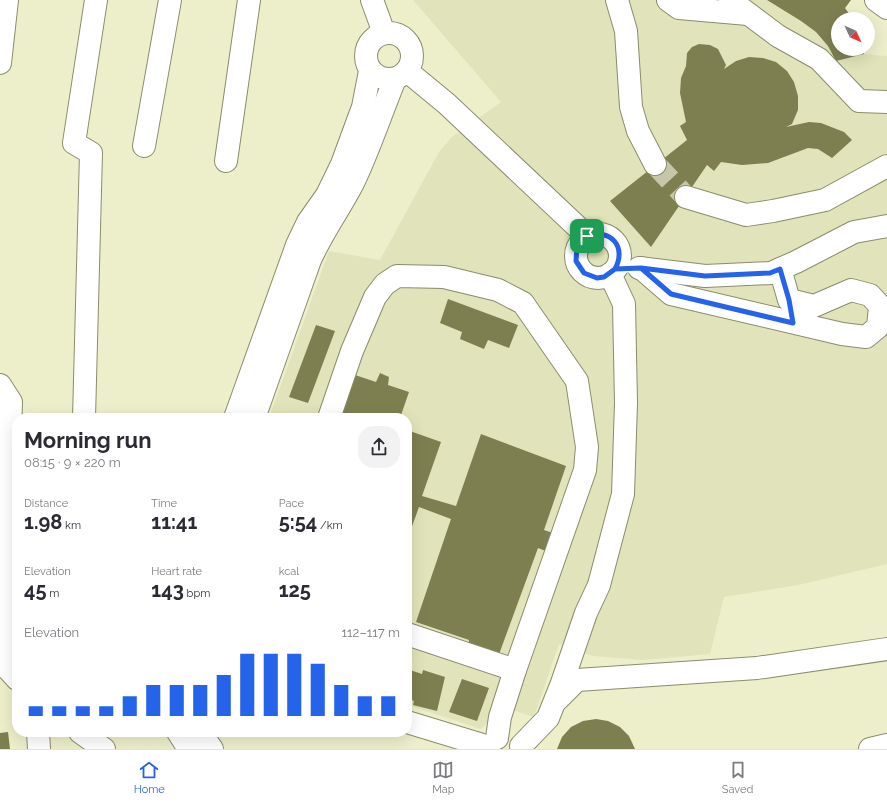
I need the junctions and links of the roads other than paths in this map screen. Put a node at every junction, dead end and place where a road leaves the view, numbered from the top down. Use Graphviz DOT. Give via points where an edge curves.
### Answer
graph roads {
  1 [pos="7,0"];
  2 [pos="96,0"];
  3 [pos="170,0"];
  4 [pos="248,0"];
  5 [pos="372,0"];
  6 [pos="617,0"];
  7 [pos="668,0"];
  8 [pos="730,0"];
  9 [pos="876,0"];
  10 [pos="887,8"];
  11 [pos="748,14"];
  12 [pos="384,33"];
  13 [pos="0,63"];
  14 [pos="370,71"];
  15 [pos="401,75"];
  16 [pos="887,102"];
  17 [pos="144,146"];
  18 [pos="226,161"];
  19 [pos="655,164"];
  20 [pos="887,166"];
  21 [pos="686,197"];
  22 [pos="887,226"];
  23 [pos="587,236"];
  24 [pos="641,268"];
  25 [pos="780,269"];
  26 [pos="613,271"];
  27 [pos="789,300"];
  28 [pos="793,323"];
  29 [pos="0,385"];
  30 [pos="84,413"];
  31 [pos="237,413"];
  32 [pos="256,413"];
  33 [pos="331,413"];
  34 [pos="412,636"];
  35 [pos="887,649"];
  36 [pos="6,670"];
  37 [pos="515,670"];
  38 [pos="553,705"];
  39 [pos="412,723"];
  40 [pos="38,737"];
  41 [pos="87,737"];
  42 [pos="181,737"];
  43 [pos="204,737"];
  44 [pos="492,745"];
  45 [pos="887,745"];
  46 [pos="521,748"];
  47 [pos="39,749"];
  48 [pos="104,749"];
  49 [pos="189,749"];
  50 [pos="212,749"];
  51 [pos="870,749"];
  1 -- 13 [label="street"];
  2 -- 30 [label="street" via="74,143 91,154"];
  3 -- 17 [label="street"];
  4 -- 18 [label="street"];
  5 -- 12 [label="street"];
  6 -- 19 [label="street" via="626,31 631,106 638,131"];
  7 -- 11 [label="street" via="679,8"];
  8 -- 11 [label="street"];
  9 -- 10 [label="street"];
  11 -- 16 [label="street" via="778,36 819,59 859,101"];
  12 -- 14 [label="street" via="376,36 366,48 366,64"];
  12 -- 15 [label="street" via="398,34 409,44 412,58"];
  14 -- 15 [label="street" via="382,79"];
  14 -- 31 [label="street" via="362,107 342,164 297,246"];
  15 -- 23 [label="street" via="447,104"];
  15 -- 32 [label="street" via="354,181 338,212 320,236"];
  20 -- 21 [label="street" via="825,200 773,211 746,215"];
  22 -- 25 [label="street" via="854,232"];
  23 -- 26 [label="street" via="602,234 614,241 620,255"];
  23 -- 26 [label="street" via="577,247 579,268 590,276 604,277"];
  24 -- 25 [label="street" via="705,276 770,273"];
  24 -- 26 [label="street"];
  24 -- 28 [label="street" via="671,294"];
  25 -- 27 [label="street"];
  26 -- 38 [label="street" via="624,304 626,403 623,494 599,585"];
  27 -- 28 [label="street"];
  27 -- 28 [label="street" via="814,306 851,290 870,295 880,306 878,327 866,337"];
  29 -- 36 [label="street" via="11,402"];
  33 -- 37 [label="street" via="352,351 375,297 385,284 397,276 444,277 498,290 522,303 577,381 587,447 585,470 580,486"];
  34 -- 37 [label="street"];
  35 -- 38 [label="street" via="757,668 577,680"];
  37 -- 44 [label="street"];
  38 -- 46 [label="street" via="548,718"];
  39 -- 44 [label="street"];
  40 -- 47 [label="street"];
  41 -- 48 [label="street"];
  42 -- 49 [label="street"];
  43 -- 50 [label="street"];
  44 -- 46 [label="street" via="508,736 518,742"];
  45 -- 51 [label="street"];
}
